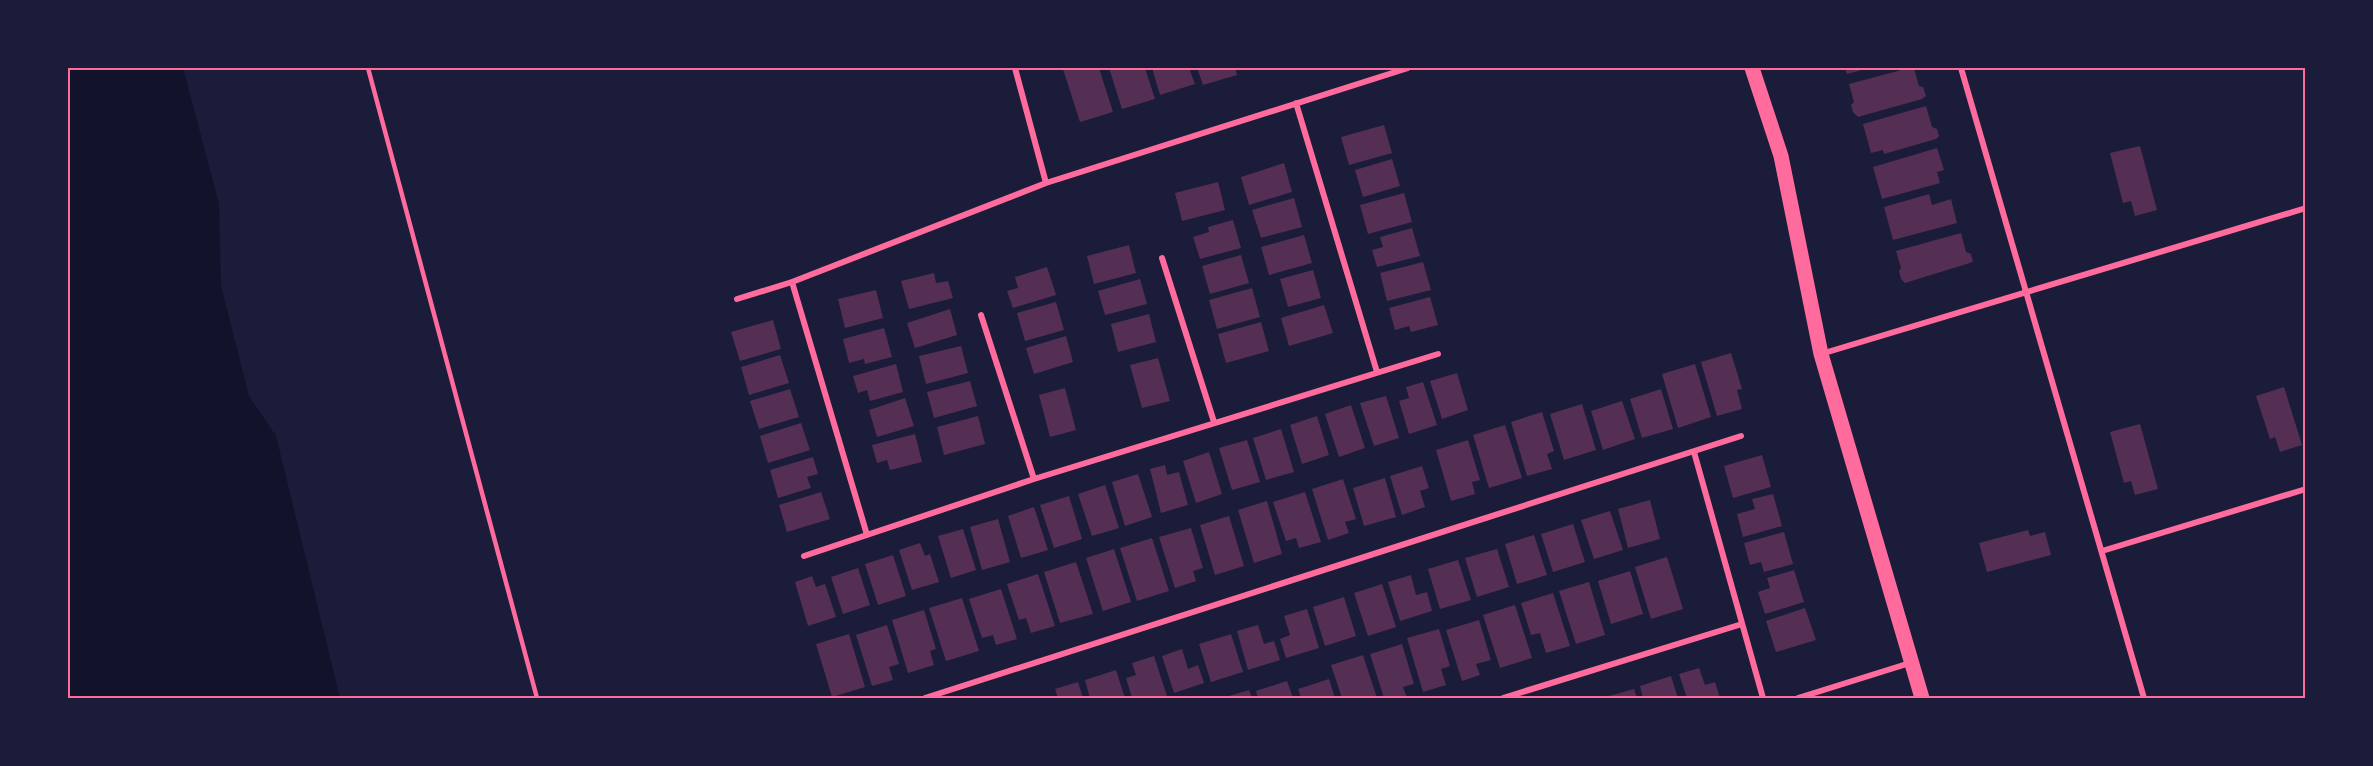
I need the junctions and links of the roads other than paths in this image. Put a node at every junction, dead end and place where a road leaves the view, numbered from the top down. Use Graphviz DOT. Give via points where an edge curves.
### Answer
graph roads {
  1 [pos="368,68"];
  2 [pos="1016,68"];
  3 [pos="1408,68"];
  4 [pos="1752,68"];
  5 [pos="1961,68"];
  6 [pos="1296,103"];
  7 [pos="1046,183"];
  8 [pos="2306,208"];
  9 [pos="1162,258"];
  10 [pos="792,282"];
  11 [pos="2028,293"];
  12 [pos="737,299"];
  13 [pos="981,315"];
  14 [pos="1438,354"];
  15 [pos="1821,354"];
  16 [pos="1377,372"];
  17 [pos="1214,422"];
  18 [pos="1741,436"];
  19 [pos="1694,452"];
  20 [pos="1034,479"];
  21 [pos="2306,489"];
  22 [pos="867,535"];
  23 [pos="2102,551"];
  24 [pos="804,556"];
  25 [pos="1742,624"];
  26 [pos="1911,662"];
  27 [pos="537,699"];
  28 [pos="925,699"];
  29 [pos="1503,699"];
  30 [pos="1763,699"];
  31 [pos="1798,699"];
  32 [pos="1922,699"];
  33 [pos="2144,699"];
  1 -- 27 [label="lane"];
  2 -- 7 [label="street"];
  3 -- 6 [label="street"];
  4 -- 15 [label="main road" via="1781,156"];
  5 -- 11 [label="street"];
  6 -- 7 [label="street"];
  6 -- 16 [label="street"];
  7 -- 10 [label="street"];
  8 -- 11 [label="street"];
  9 -- 17 [label="street"];
  10 -- 12 [label="street"];
  10 -- 22 [label="street"];
  11 -- 15 [label="street"];
  11 -- 23 [label="street"];
  13 -- 20 [label="street"];
  14 -- 16 [label="street"];
  15 -- 26 [label="main road"];
  16 -- 17 [label="street"];
  17 -- 20 [label="street"];
  18 -- 19 [label="street"];
  19 -- 25 [label="street"];
  19 -- 28 [label="street"];
  20 -- 22 [label="street"];
  21 -- 23 [label="street"];
  22 -- 24 [label="street"];
  23 -- 33 [label="street"];
  25 -- 29 [label="street"];
  25 -- 30 [label="street"];
  26 -- 31 [label="street"];
  26 -- 32 [label="main road"];
}
